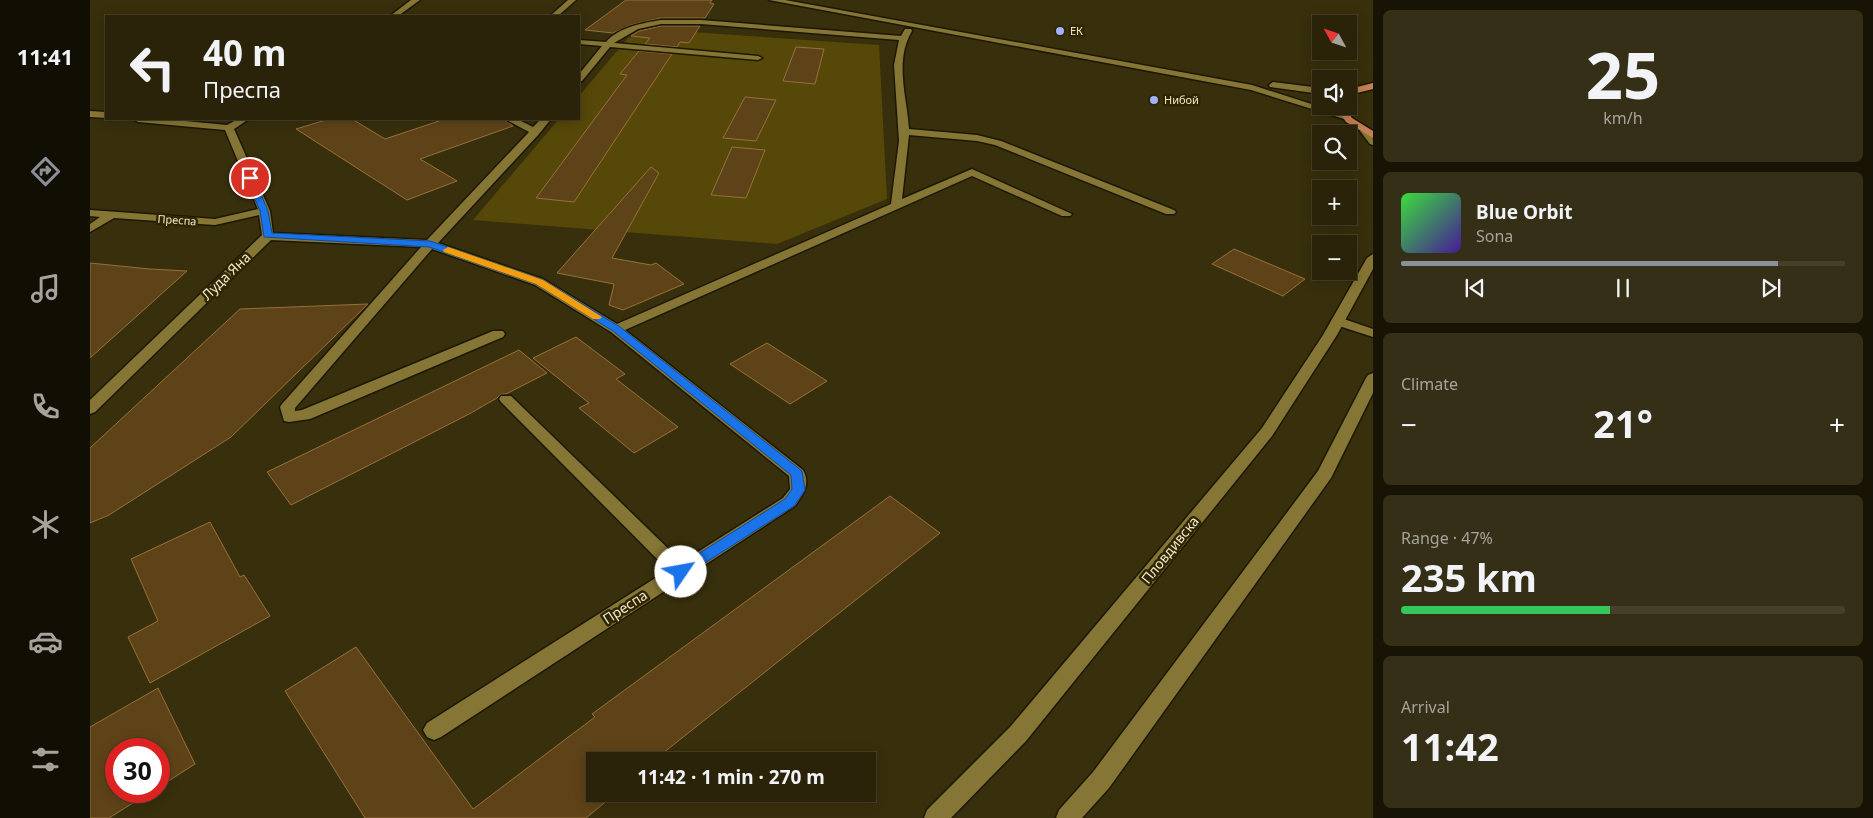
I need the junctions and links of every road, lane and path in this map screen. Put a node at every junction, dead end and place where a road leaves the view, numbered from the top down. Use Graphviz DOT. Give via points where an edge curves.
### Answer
graph roads {
  1 [pos="416,0"];
  2 [pos="572,0"];
  3 [pos="773,0"];
  4 [pos="820,0"];
  5 [pos="395,15"];
  6 [pos="555,15"];
  7 [pos="915,22"];
  8 [pos="901,38"];
  9 [pos="580,42"];
  10 [pos="606,46"];
  11 [pos="758,58"];
  12 [pos="580,78"];
  13 [pos="1373,86"];
  14 [pos="1312,90"];
  15 [pos="1357,90"];
  16 [pos="90,114"];
  17 [pos="105,116"];
  18 [pos="1344,116"];
  19 [pos="148,120"];
  20 [pos="242,120"];
  21 [pos="512,120"];
  22 [pos="545,120"];
  23 [pos="229,128"];
  24 [pos="536,132"];
  25 [pos="904,132"];
  26 [pos="1369,133"];
  27 [pos="1373,142"];
  28 [pos="896,205"];
  29 [pos="264,211"];
  30 [pos="1170,212"];
  31 [pos="90,213"];
  32 [pos="1066,214"];
  33 [pos="111,215"];
  34 [pos="90,229"];
  35 [pos="268,236"];
  36 [pos="430,244"];
  37 [pos="1373,258"];
  38 [pos="1338,321"];
  39 [pos="616,329"];
  40 [pos="1373,333"];
  41 [pos="498,334"];
  42 [pos="1373,378"];
  43 [pos="506,399"];
  44 [pos="90,409"];
  45 [pos="681,572"];
  46 [pos="434,730"];
  47 [pos="935,818"];
  48 [pos="1067,818"];
  1 -- 5 [label="street"];
  2 -- 6 [label="street"];
  3 -- 7 [label="street"];
  4 -- 7 [label="street"];
  7 -- 8 [label="street"];
  7 -- 14 [label="street"];
  7 -- 18 [label="street" via="1252,88"];
  8 -- 10 [label="street" via="680,21 636,27"];
  8 -- 25 [label="street" via="898,81"];
  9 -- 10 [label="street"];
  10 -- 11 [label="street"];
  10 -- 12 [label="street"];
  13 -- 15 [label="main road"];
  16 -- 17 [label="street"];
  18 -- 26 [label="main road"];
  19 -- 23 [label="street"];
  20 -- 23 [label="street"];
  21 -- 24 [label="street"];
  22 -- 24 [label="street"];
  23 -- 29 [label="street"];
  24 -- 36 [label="street"];
  25 -- 28 [label="street"];
  25 -- 30 [label="street" via="977,138 998,143"];
  26 -- 27 [label="street"];
  28 -- 32 [label="street" via="972,172"];
  28 -- 39 [label="street"];
  29 -- 33 [label="street, Преспа" via="215,222"];
  29 -- 35 [label="street"];
  31 -- 33 [label="street, Преспа"];
  33 -- 34 [label="street"];
  35 -- 36 [label="street, Преспа"];
  35 -- 44 [label="street, Луда Яна"];
  36 -- 39 [label="street, Преспа" via="539,282"];
  36 -- 41 [label="street" via="287,406 288,417 304,415"];
  37 -- 38 [label="street, Пловдивска"];
  38 -- 40 [label="street"];
  38 -- 47 [label="street, Пловдивска" via="1267,432 1018,734"];
  39 -- 45 [label="street, Преспа" via="797,474 798,490 789,502"];
  42 -- 48 [label="street" via="1325,474 1101,780"];
  43 -- 45 [label="street"];
  45 -- 46 [label="street, Преспа"];
}
